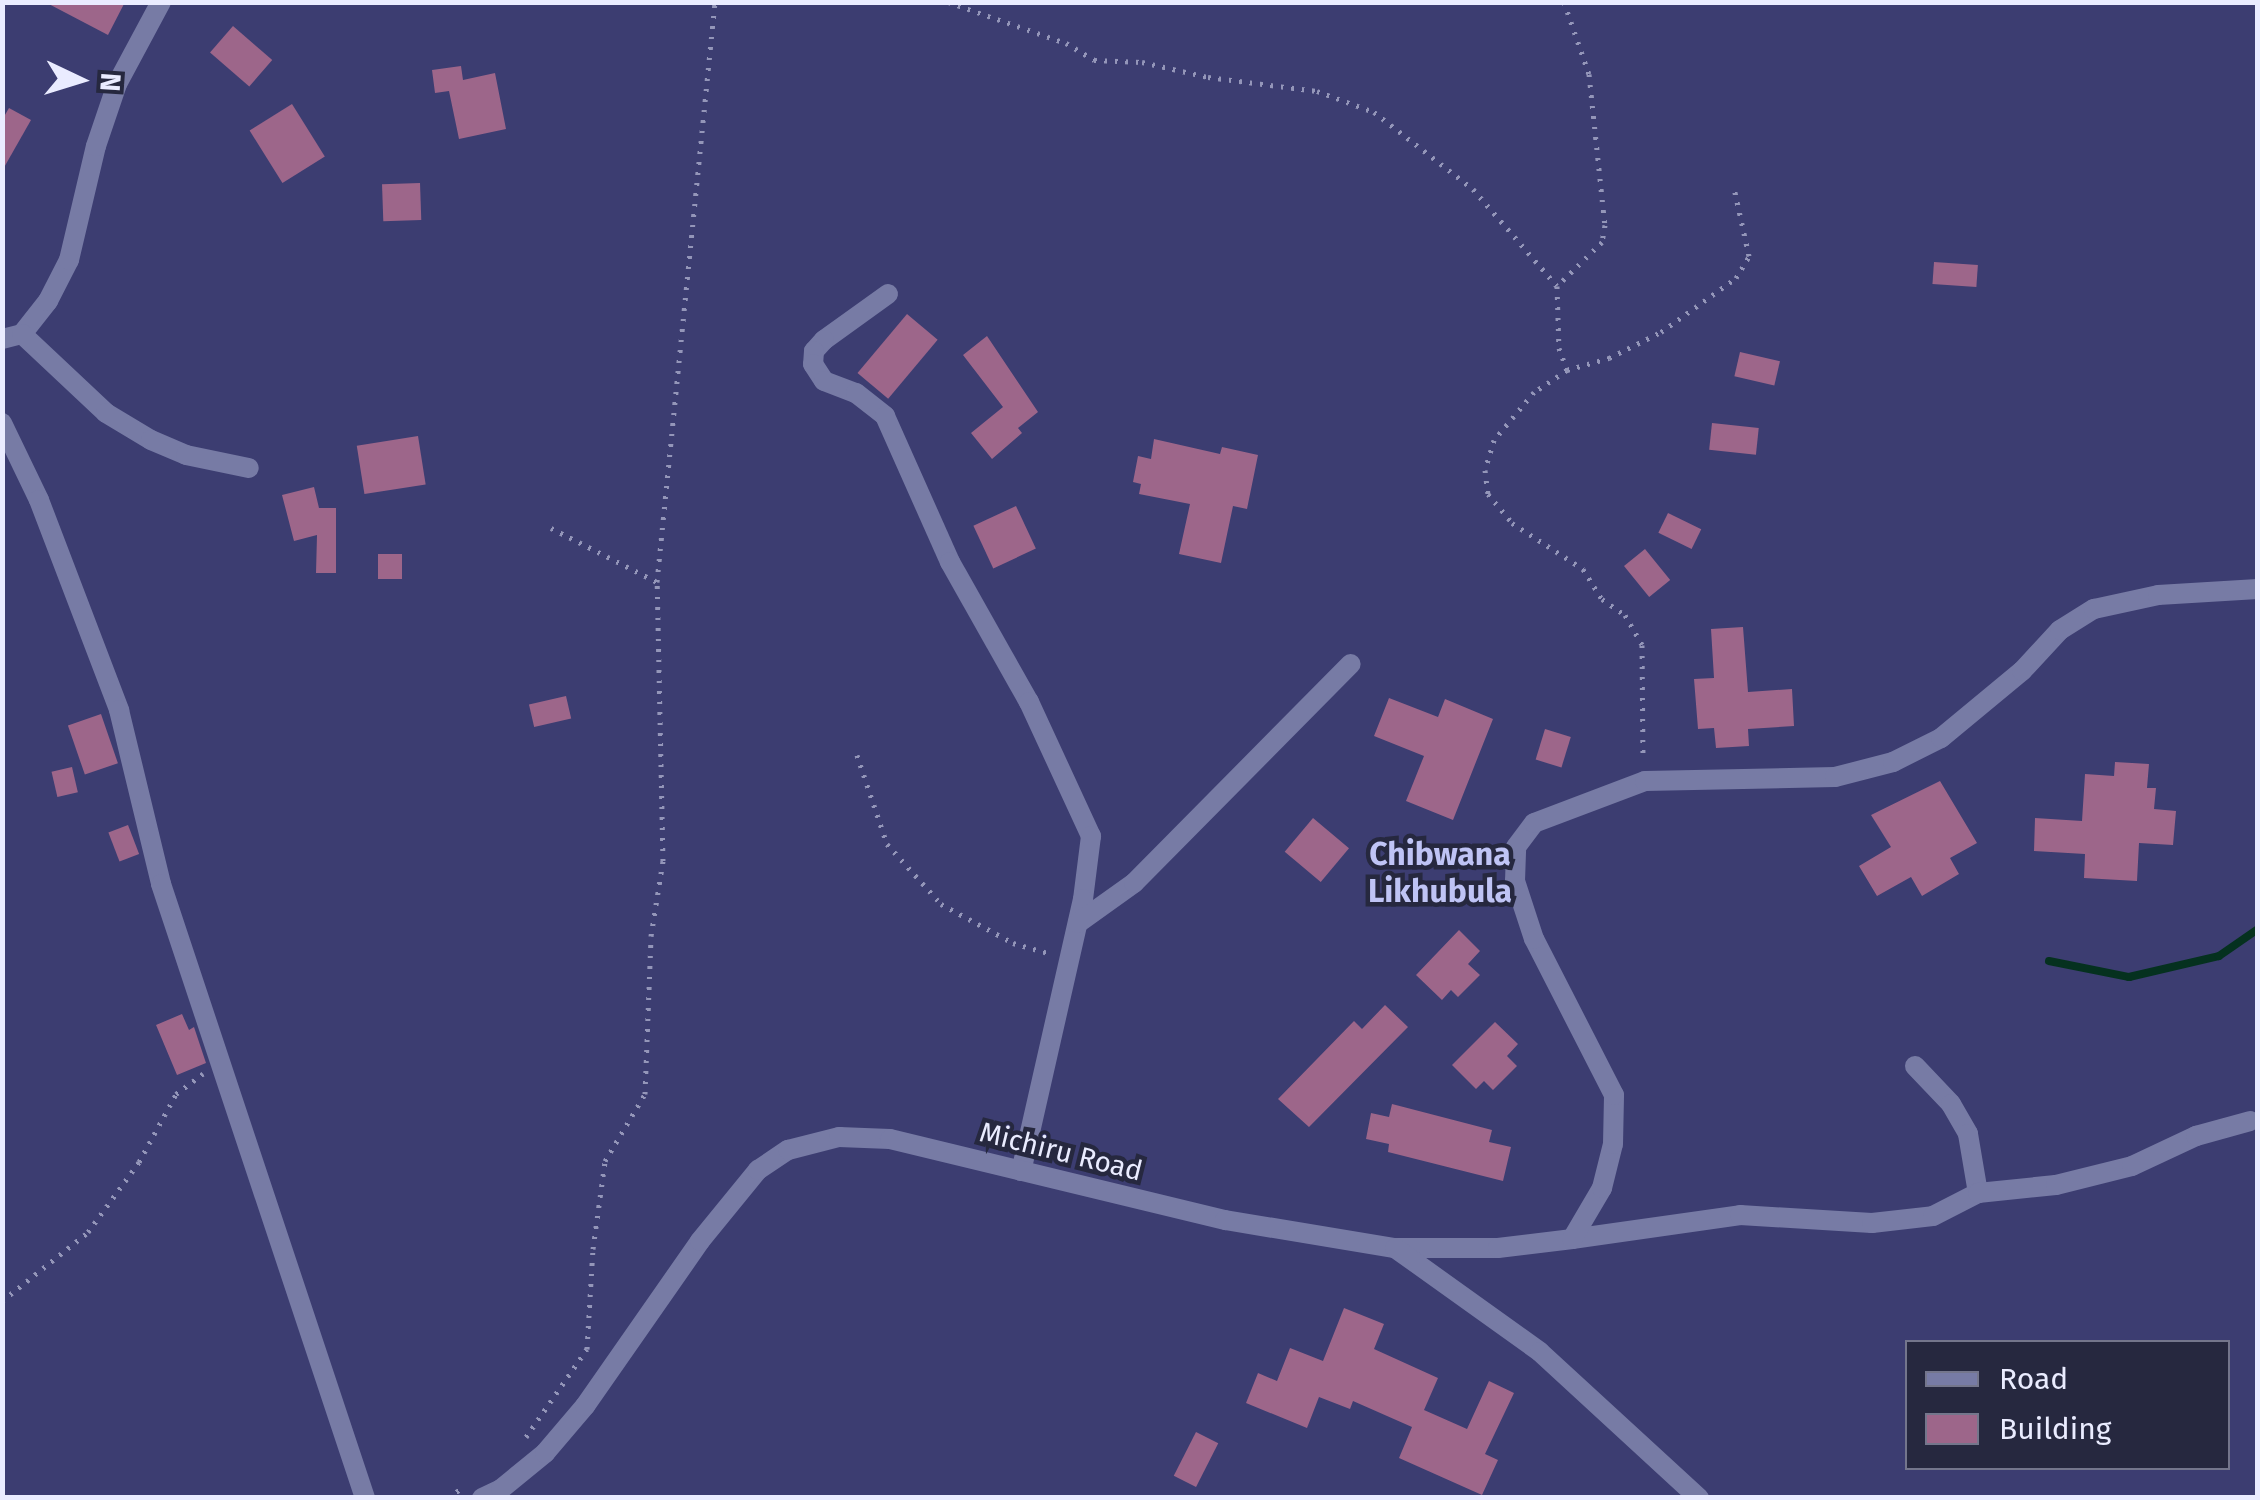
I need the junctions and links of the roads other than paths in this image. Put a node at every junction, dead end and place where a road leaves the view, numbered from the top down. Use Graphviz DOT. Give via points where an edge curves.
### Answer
graph roads {
  1 [pos="161,2"];
  2 [pos="888,294"];
  3 [pos="12,336"];
  4 [pos="2,422"];
  5 [pos="250,468"];
  6 [pos="2258,589"];
  7 [pos="1351,664"];
  8 [pos="1078,923"];
  9 [pos="1915,1066"];
  10 [pos="2250,1121"];
  11 [pos="1021,1170"];
  12 [pos="1978,1193"];
  13 [pos="1572,1238"];
  14 [pos="1396,1248"];
  15 [pos="479,1488"];
  16 [pos="365,1498"];
  17 [pos="1699,1498"];
  1 -- 3 [label="street" via="117,84 68,260 48,301"];
  2 -- 8 [label="street" via="824,340 813,364 824,381 856,393 885,416 950,562 1081,808 1091,836"];
  3 -- 5 [label="street" via="151,440"];
  4 -- 16 [label="street" via="119,710 161,884"];
  6 -- 13 [label="street" via="2158,595 2094,609 2060,630 2022,672 1941,738 1893,762 1835,777 1645,781 1534,824 1516,847 1515,882 1534,939 1614,1096 1613,1144 1602,1188"];
  7 -- 8 [label="street" via="1134,883"];
  8 -- 11 [label="street"];
  9 -- 12 [label="street" via="1951,1104 1968,1134"];
  10 -- 12 [label="street" via="2196,1136 2132,1166 2056,1185"];
  11 -- 14 [label="street, Michiru Road" via="1225,1220"];
  11 -- 15 [label="street, Michiru Road" via="863,1137 788,1150 758,1170 700,1241 586,1406 545,1453 501,1489"];
  12 -- 13 [label="street" via="1932,1216 1872,1223 1740,1216"];
  13 -- 14 [label="street" via="1498,1248"];
  14 -- 17 [label="street, Michiru Road" via="1518,1334"];
}
